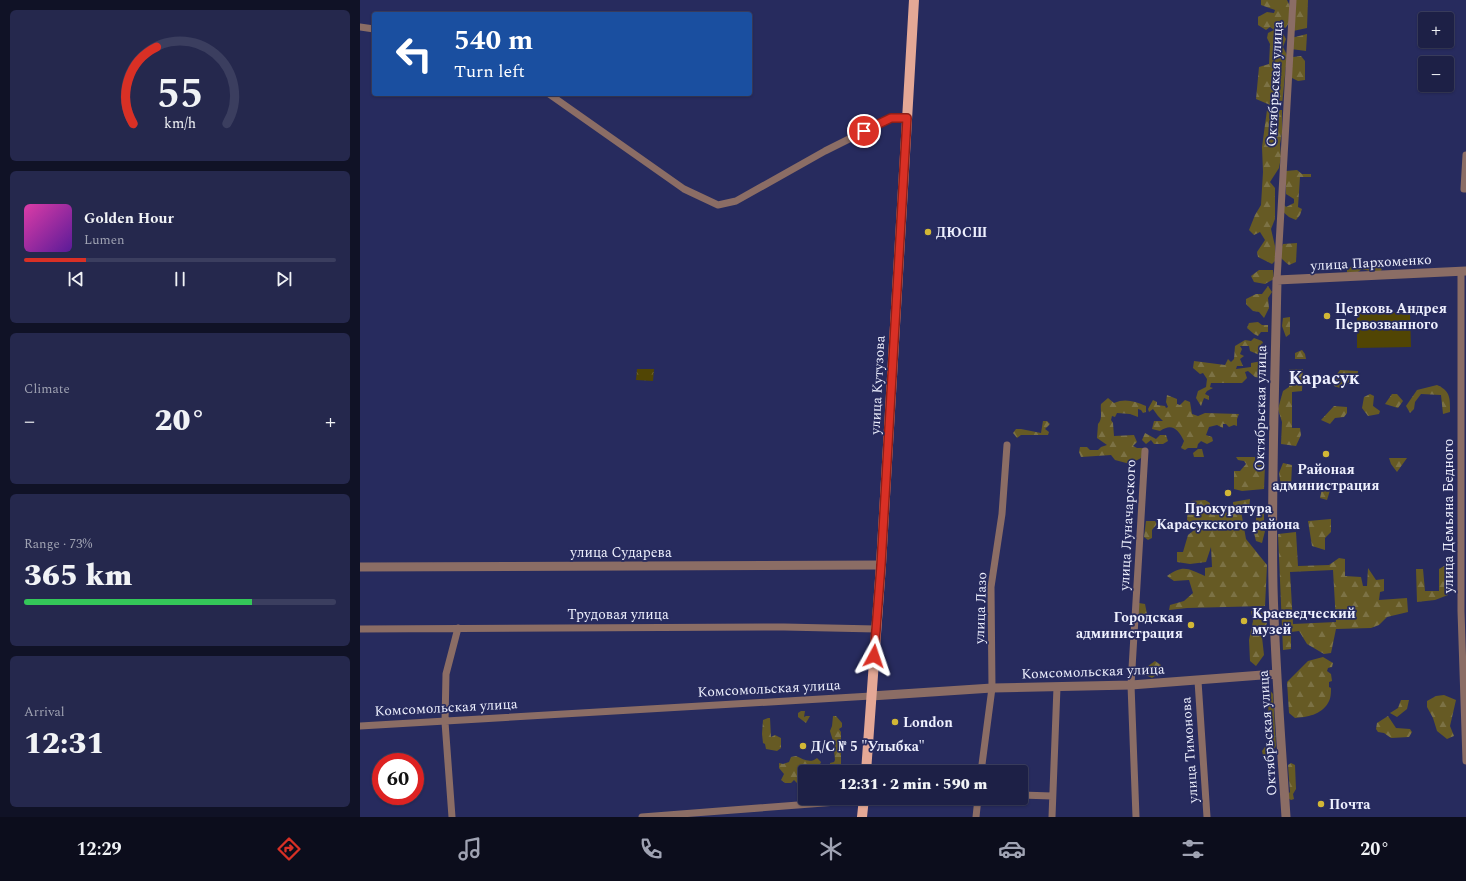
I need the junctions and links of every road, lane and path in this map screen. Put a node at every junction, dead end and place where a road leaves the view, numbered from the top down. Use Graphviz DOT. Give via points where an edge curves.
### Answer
graph roads {
  1 [pos="914,0"];
  2 [pos="1293,0"];
  3 [pos="360,27"];
  4 [pos="372,29"];
  5 [pos="552,96"];
  6 [pos="907,118"];
  7 [pos="1466,155"];
  8 [pos="1466,189"];
  9 [pos="1464,271"];
  10 [pos="1278,280"];
  11 [pos="1007,444"];
  12 [pos="1144,451"];
  13 [pos="881,565"];
  14 [pos="360,567"];
  15 [pos="458,628"];
  16 [pos="360,629"];
  17 [pos="876,629"];
  18 [pos="1276,674"];
  19 [pos="1198,681"];
  20 [pos="1131,685"];
  21 [pos="1057,687"];
  22 [pos="992,688"];
  23 [pos="871,696"];
  24 [pos="445,722"];
  25 [pos="360,726"];
  26 [pos="1466,761"];
  27 [pos="866,765"];
  28 [pos="983,765"];
  29 [pos="1028,795"];
  30 [pos="1052,796"];
  31 [pos="798,804"];
  32 [pos="863,805"];
  33 [pos="977,805"];
  34 [pos="452,817"];
  35 [pos="642,817"];
  36 [pos="862,817"];
  37 [pos="976,817"];
  38 [pos="1052,817"];
  39 [pos="1136,817"];
  40 [pos="1207,817"];
  41 [pos="1286,817"];
  1 -- 6 [label="main road, улица Кутузова"];
  2 -- 10 [label="street, Октябрьская улица"];
  3 -- 4 [label="street"];
  5 -- 6 [label="street" via="684,189 718,205 736,200 891,118"];
  6 -- 13 [label="main road, улица Кутузова"];
  7 -- 8 [label="street"];
  9 -- 10 [label="street, улица Пархоменко"];
  9 -- 26 [label="street, улица Демьяна Бедного" via="1461,611"];
  10 -- 18 [label="street, Октябрьская улица" via="1273,498"];
  11 -- 22 [label="street, улица Лазо" via="1002,514 991,587"];
  12 -- 20 [label="street, улица Луначарского"];
  13 -- 14 [label="street, улица Сударева"];
  13 -- 17 [label="main road, улица Кутузова"];
  15 -- 16 [label="street, Трудовая улица"];
  15 -- 17 [label="street, Трудовая улица"];
  15 -- 24 [label="street" via="446,674"];
  17 -- 23 [label="main road, улица Кутузова"];
  18 -- 19 [label="street, Комсомольская улица"];
  18 -- 41 [label="street, Октябрьская улица"];
  19 -- 20 [label="street, Комсомольская улица"];
  19 -- 40 [label="street, улица Тимонова"];
  20 -- 21 [label="street, Комсомольская улица"];
  20 -- 39 [label="street, улица Луначарского"];
  21 -- 22 [label="street, Комсомольская улица"];
  21 -- 30 [label="street"];
  22 -- 23 [label="street, Комсомольская улица"];
  22 -- 28 [label="street, улица Лазо"];
  23 -- 24 [label="street, Комсомольская улица"];
  23 -- 27 [label="main road, улица Кутузова"];
  24 -- 25 [label="street, Комсомольская улица"];
  24 -- 34 [label="street"];
  29 -- 30 [label="street"];
  30 -- 38 [label="street"];
  31 -- 35 [label="street"];
  32 -- 36 [label="main road"];
  33 -- 37 [label="street"];
}
